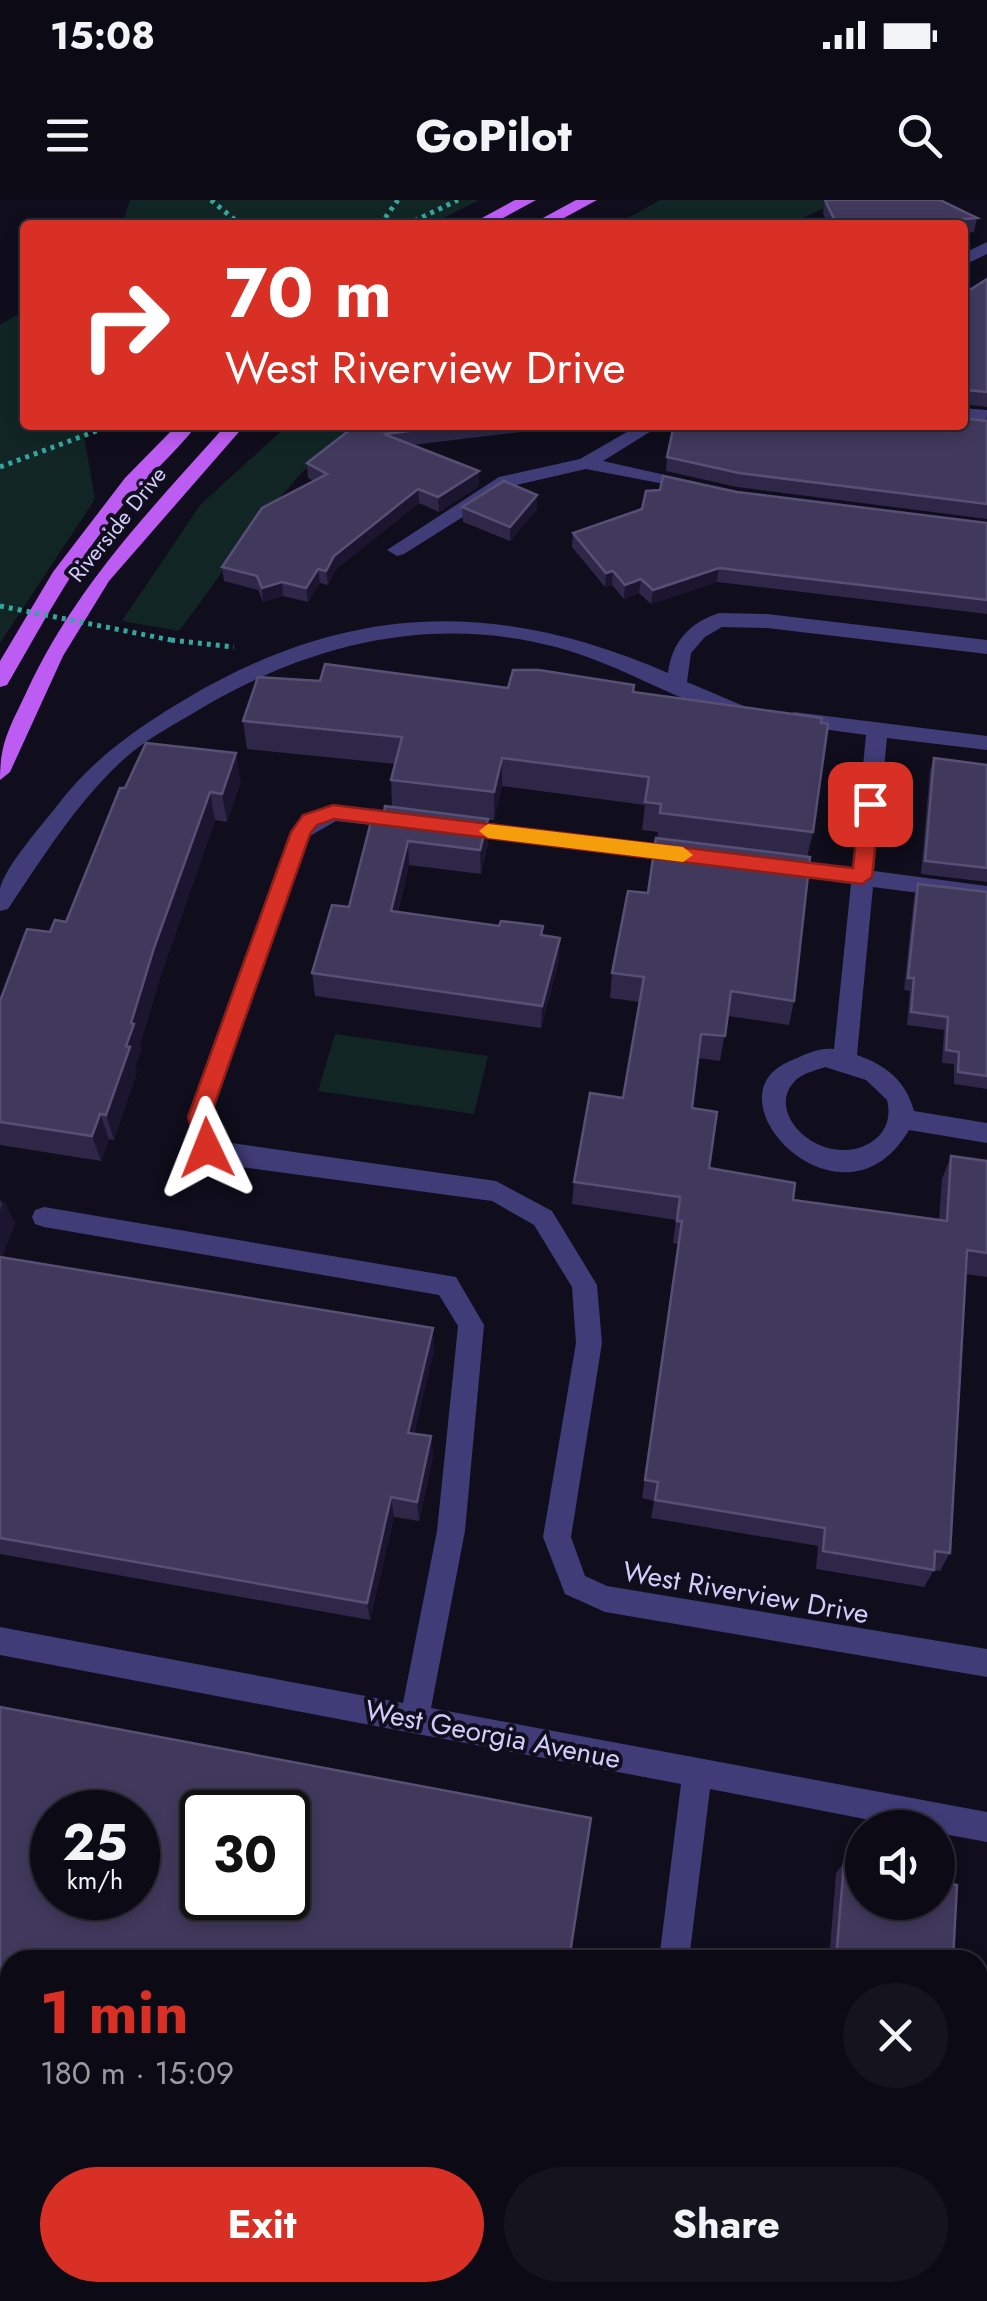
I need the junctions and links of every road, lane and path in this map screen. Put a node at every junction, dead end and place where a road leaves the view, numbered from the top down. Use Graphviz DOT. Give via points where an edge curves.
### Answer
graph roads {
  1 [pos="212,200"];
  2 [pos="458,200"];
  3 [pos="528,200"];
  4 [pos="589,200"];
  5 [pos="234,220"];
  6 [pos="416,220"];
  7 [pos="487,220"];
  8 [pos="548,220"];
  9 [pos="99,430"];
  10 [pos="183,430"];
  11 [pos="232,430"];
  12 [pos="643,430"];
  13 [pos="586,463"];
  14 [pos="0,468"];
  15 [pos="717,493"];
  16 [pos="397,550"];
  17 [pos="0,606"];
  18 [pos="171,640"];
  19 [pos="987,647"];
  20 [pos="0,680"];
  21 [pos="678,685"];
  22 [pos="878,730"];
  23 [pos="987,743"];
  24 [pos="0,772"];
  25 [pos="706,858"];
  26 [pos="745,862"];
  27 [pos="862,877"];
  28 [pos="987,894"];
  29 [pos="0,903"];
  30 [pos="845,1058"];
  31 [pos="901,1120"];
  32 [pos="987,1133"];
  33 [pos="44,1217"];
  34 [pos="0,1641"];
  35 [pos="987,1663"];
  36 [pos="414,1719"];
  37 [pos="698,1772"];
  38 [pos="987,1827"];
  39 [pos="675,1950"];
  1 -- 5 [label="path"];
  2 -- 6 [label="path"];
  3 -- 7 [label="main road"];
  4 -- 8 [label="main road"];
  9 -- 14 [label="path"];
  10 -- 20 [label="main road, Riverside Drive" via="88,534"];
  11 -- 24 [label="main road, Riverside Drive" via="102,577 53,656"];
  12 -- 13 [label="street"];
  13 -- 15 [label="street"];
  13 -- 16 [label="street" via="506,481"];
  17 -- 18 [label="path, bridge"];
  19 -- 21 [label="street" via="718,620 681,651"];
  21 -- 22 [label="street" via="699,700 764,715"];
  21 -- 29 [label="street" via="560,641 497,627 377,628 321,642 230,680 118,752 64,812"];
  22 -- 23 [label="street"];
  22 -- 27 [label="street"];
  25 -- 35 [label="street, West Riverview Drive" via="333,812 310,820 199,1117 207,1148 496,1191 544,1218 584,1285 589,1343 557,1537 575,1584 604,1599"];
  26 -- 27 [label="street"];
  27 -- 28 [label="street"];
  27 -- 30 [label="street"];
  30 -- 31 [label="street" via="887,1081"];
  30 -- 31 [label="street" via="804,1062 776,1086 775,1120 785,1136 821,1158 864,1158 882,1150"];
  31 -- 32 [label="street"];
  33 -- 36 [label="street" via="448,1285 472,1325 450,1531"];
  34 -- 36 [label="street, West Georgia Avenue"];
  36 -- 37 [label="street, West Georgia Avenue"];
  37 -- 38 [label="street, West Georgia Avenue"];
  37 -- 39 [label="street"];
}
